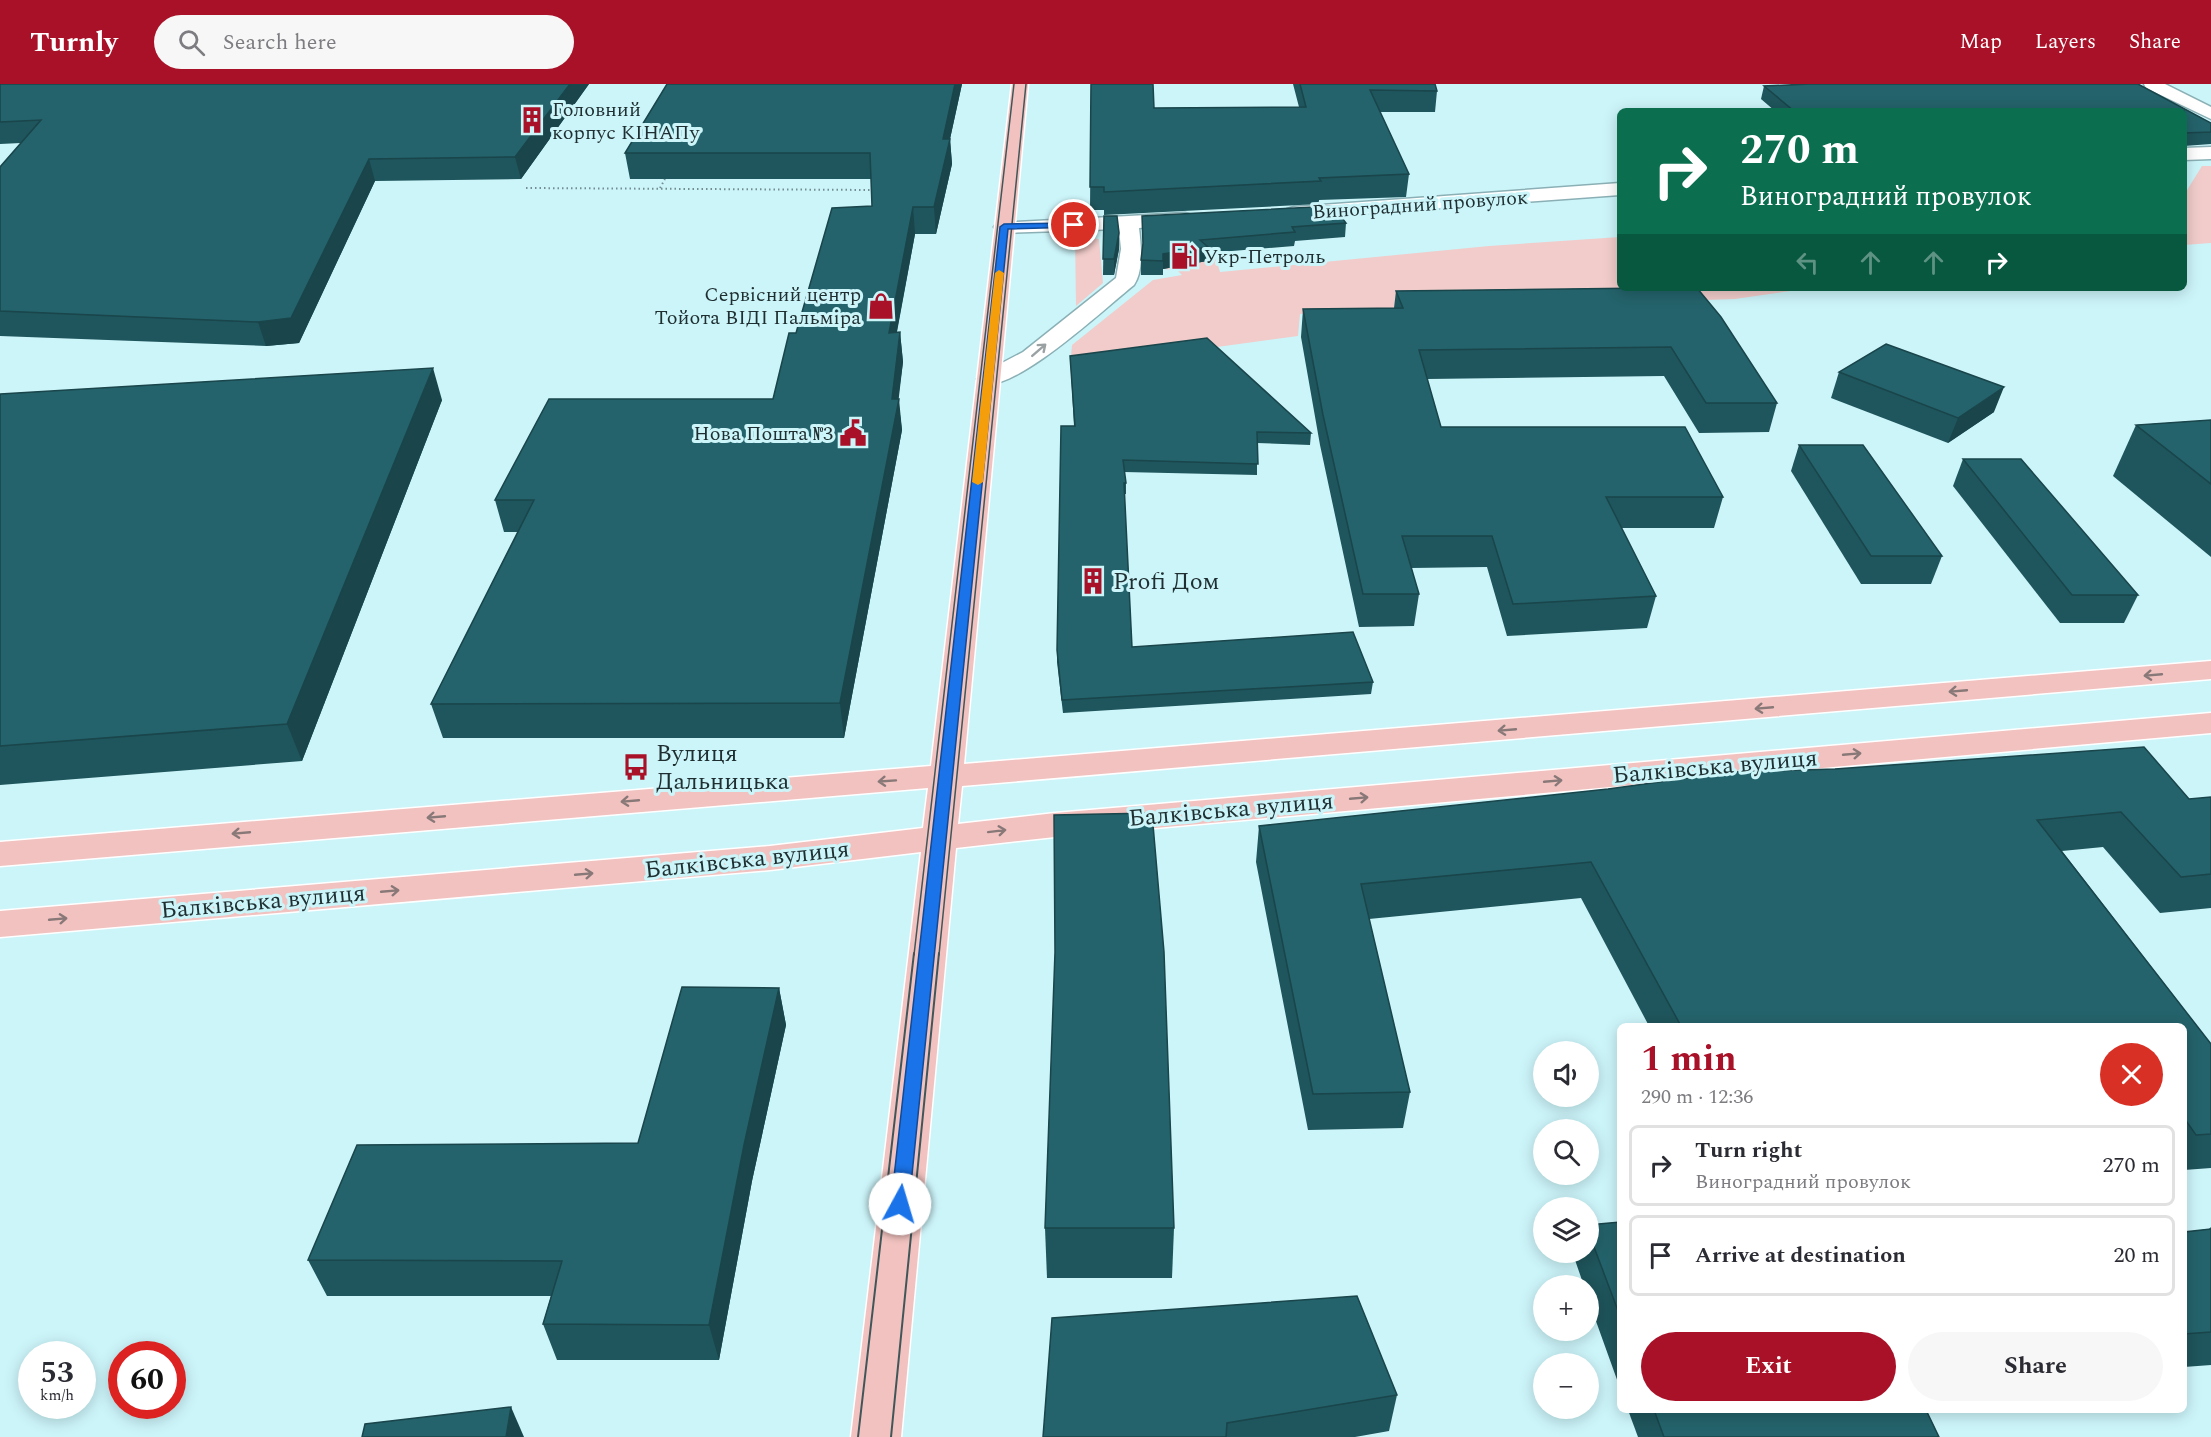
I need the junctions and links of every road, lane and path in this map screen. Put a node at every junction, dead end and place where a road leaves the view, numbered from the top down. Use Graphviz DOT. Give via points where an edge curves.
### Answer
graph roads {
  1 [pos="1020,84"];
  2 [pos="2152,84"];
  3 [pos="2211,114"];
  4 [pos="2211,153"];
  5 [pos="2187,154"];
  6 [pos="665,179"];
  7 [pos="876,179"];
  8 [pos="526,188"];
  9 [pos="659,189"];
  10 [pos="1617,189"];
  11 [pos="1277,214"];
  12 [pos="1208,218"];
  13 [pos="1128,222"];
  14 [pos="1004,227"];
  15 [pos="988,379"];
  16 [pos="2211,670"];
  17 [pos="2211,723"];
  18 [pos="946,777"];
  19 [pos="939,838"];
  20 [pos="0,854"];
  21 [pos="0,924"];
  22 [pos="876,1437"];
  1 -- 14 [label="main road"];
  2 -- 3 [label="street"];
  4 -- 5 [label="street"];
  6 -- 9 [label="path"];
  7 -- 9 [label="path" via="872,189"];
  8 -- 9 [label="path"];
  10 -- 11 [label="street, Виноградний провулок"];
  12 -- 13 [label="street"];
  13 -- 14 [label="street"];
  15 -- 13 [label="street, one-way" via="1031,357 1126,280 1131,249"];
  14 -- 15 [label="main road"];
  15 -- 18 [label="main road"];
  16 -- 18 [label="main road, one-way"];
  19 -- 17 [label="main road, Балківська вулиця, one-way"];
  18 -- 19 [label="main road"];
  18 -- 20 [label="main road, one-way"];
  21 -- 19 [label="main road, Балківська вулиця, one-way" via="770,858"];
  19 -- 22 [label="main road"];
}
